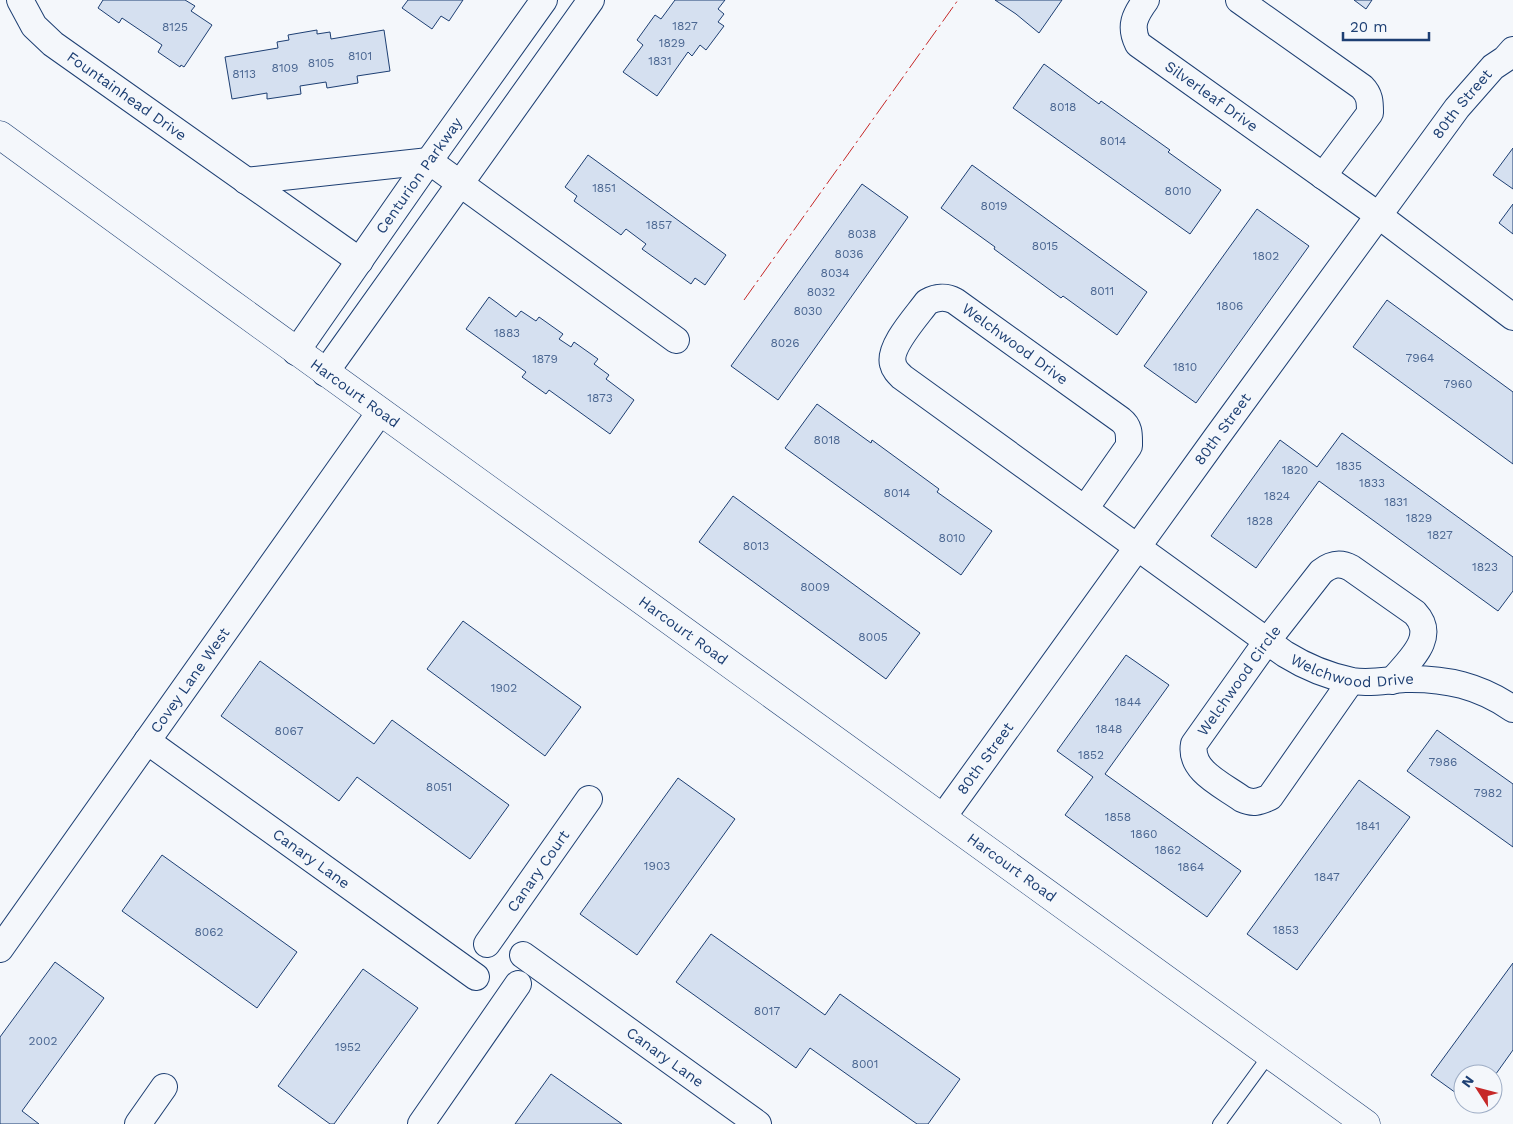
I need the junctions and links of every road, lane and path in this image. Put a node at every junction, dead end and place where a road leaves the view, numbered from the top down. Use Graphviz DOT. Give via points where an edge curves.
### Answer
graph roads {
  1 [pos="20,0"];
  2 [pos="544,0"];
  3 [pos="591,0"];
  4 [pos="1146,0"];
  5 [pos="1239,0"];
  6 [pos="1513,50"];
  7 [pos="0,135"];
  8 [pos="429,161"];
  9 [pos="1323,176"];
  10 [pos="246,181"];
  11 [pos="460,183"];
  12 [pos="1378,215"];
  13 [pos="360,261"];
  14 [pos="1513,317"];
  15 [pos="676,340"];
  16 [pos="296,352"];
  17 [pos="326,373"];
  18 [pos="380,412"];
  19 [pos="1085,509"];
  20 [pos="1137,547"];
  21 [pos="1267,641"];
  22 [pos="1352,681"];
  23 [pos="1392,681"];
  24 [pos="1513,710"];
  25 [pos="147,741"];
  26 [pos="589,799"];
  27 [pos="943,818"];
  28 [pos="487,944"];
  29 [pos="0,949"];
  30 [pos="524,955"];
  31 [pos="476,978"];
  32 [pos="518,984"];
  33 [pos="1270,1054"];
  34 [pos="164,1087"];
  35 [pos="138,1124"];
  36 [pos="421,1124"];
  37 [pos="758,1124"];
  38 [pos="1219,1124"];
  39 [pos="1366,1124"];
  1 -- 10 [label="street, Fountainhead Drive" via="34,26 45,37"];
  2 -- 8 [label="street, Centurion Parkway"];
  3 -- 11 [label="street"];
  4 -- 9 [label="street, Silverleaf Drive" via="1135,15 1132,26 1138,44"];
  5 -- 9 [label="street" via="1368,93 1370,113"];
  6 -- 12 [label="street, 80th Street" via="1465,97"];
  7 -- 16 [label="street, Harcourt Road"];
  8 -- 10 [label="street"];
  8 -- 11 [label="street"];
  8 -- 13 [label="street, Centurion Parkway"];
  9 -- 12 [label="street, Silverleaf Drive"];
  10 -- 13 [label="street, Fountainhead Drive"];
  11 -- 15 [label="street"];
  11 -- 17 [label="street"];
  12 -- 14 [label="street, Silverleaf Drive"];
  12 -- 20 [label="street, 80th Street"];
  13 -- 16 [label="street, Centurion Parkway"];
  16 -- 17 [label="street, Harcourt Road"];
  17 -- 18 [label="street, Harcourt Road"];
  18 -- 25 [label="street, Covey Lane West"];
  18 -- 27 [label="street, Harcourt Road"];
  19 -- 19 [label="street, Welchwood Drive" via="896,370 892,358 895,346 927,302 944,297 955,301 1127,426 1129,446"];
  19 -- 20 [label="street, Welchwood Drive"];
  20 -- 21 [label="street, Welchwood Drive"];
  20 -- 27 [label="street, 80th Street"];
  21 -- 22 [label="street, Welchwood Drive" via="1304,665"];
  21 -- 22 [label="street, Welchwood Circle" via="1194,744 1193,753 1201,770 1250,803 1270,798"];
  21 -- 23 [label="street, Welchwood Circle" via="1321,572 1334,565 1346,565 1415,613 1423,624 1424,637 1420,646"];
  22 -- 23 [label="street, Welchwood Drive"];
  23 -- 24 [label="street, Welchwood Drive" via="1428,679 1453,682 1488,694"];
  25 -- 29 [label="street, Covey Lane West"];
  25 -- 31 [label="street, Canary Lane"];
  26 -- 28 [label="street, Canary Court"];
  27 -- 33 [label="street, Harcourt Road"];
  28 -- 30 [label="street, Canary Lane" via="507,942"];
  28 -- 31 [label="street" via="474,961"];
  30 -- 32 [label="street" via="526,970"];
  30 -- 37 [label="street, Canary Lane"];
  31 -- 32 [label="street, Canary Lane" via="488,990 496,992 512,990"];
  32 -- 36 [label="street"];
  33 -- 38 [label="lane"];
  33 -- 39 [label="street, Harcourt Road"];
  34 -- 35 [label="street"];
}
